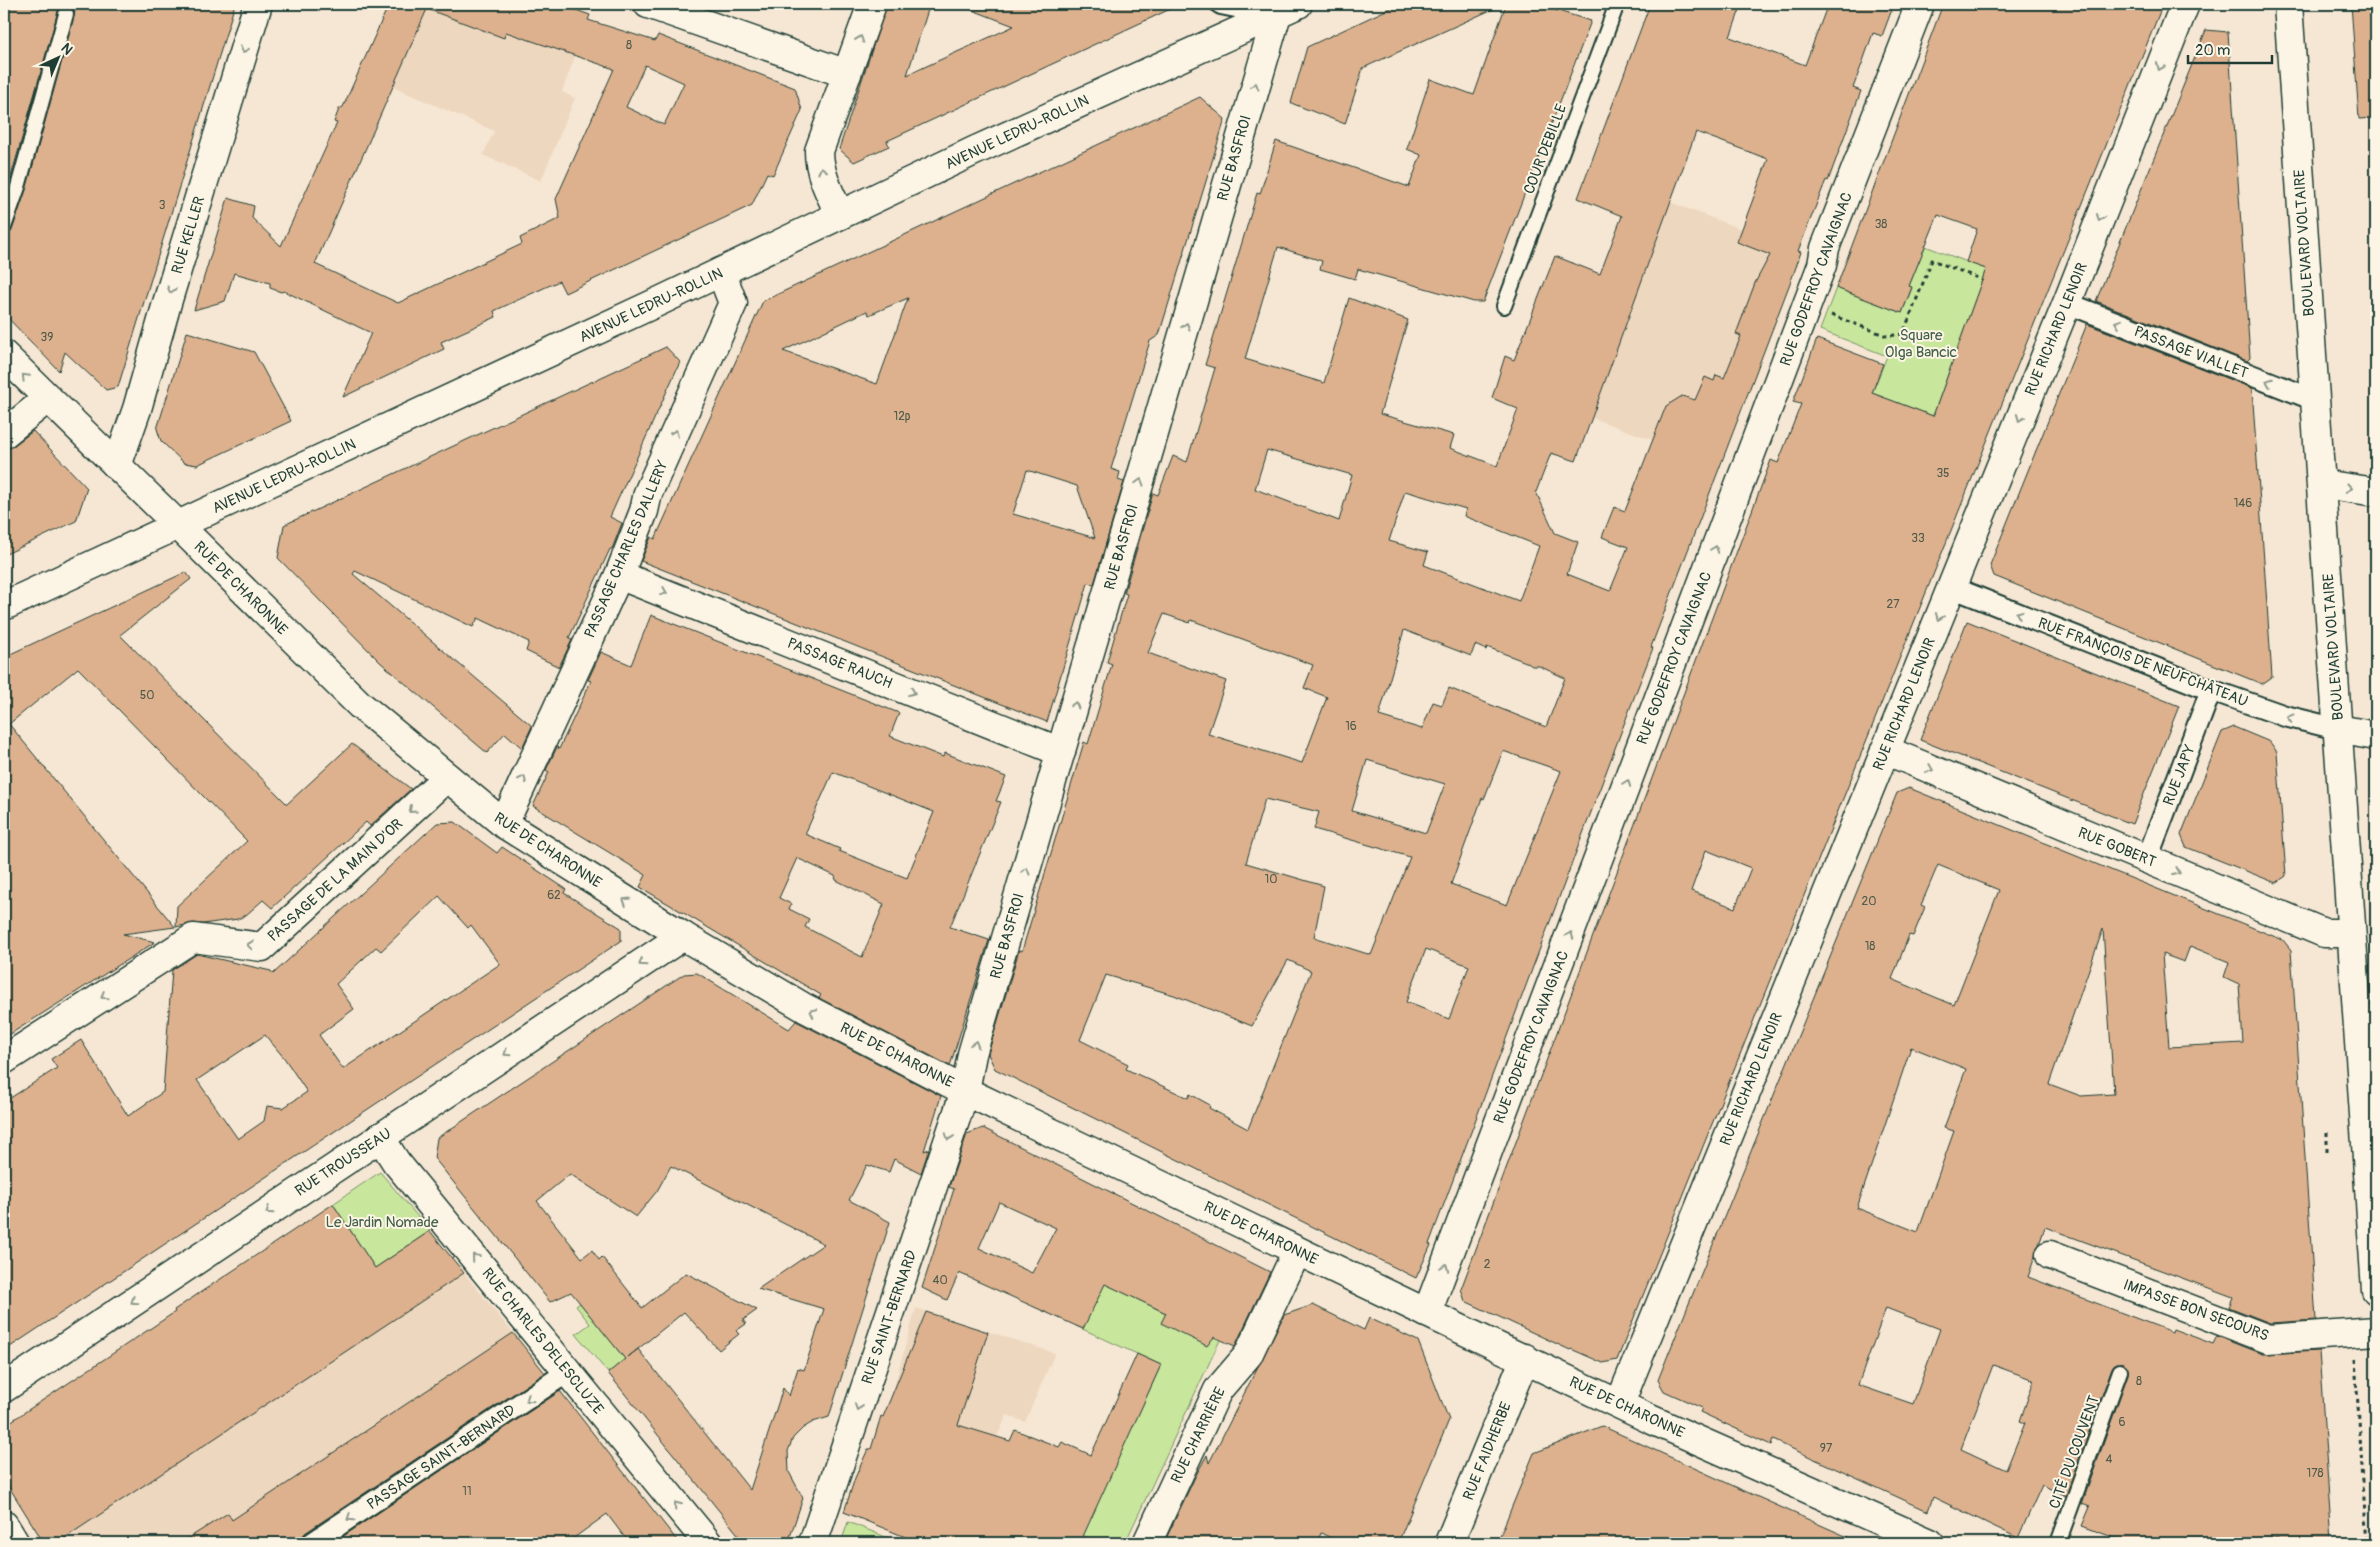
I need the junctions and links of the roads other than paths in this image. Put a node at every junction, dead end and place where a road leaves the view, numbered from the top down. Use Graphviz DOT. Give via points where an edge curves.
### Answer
graph roads {
  1 [pos="258,4"];
  2 [pos="648,4"];
  3 [pos="872,4"];
  4 [pos="1221,4"];
  5 [pos="1617,4"];
  6 [pos="1920,4"];
  7 [pos="2185,4"];
  8 [pos="2288,4"];
  9 [pos="1284,8"];
  10 [pos="66,14"];
  11 [pos="847,74"];
  12 [pos="840,215"];
  13 [pos="4,228"];
  14 [pos="721,272"];
  15 [pos="2066,303"];
  16 [pos="1504,306"];
  17 [pos="4,355"];
  18 [pos="47,399"];
  19 [pos="2314,400"];
  20 [pos="4,434"];
  21 [pos="117,466"];
  22 [pos="2322,484"];
  23 [pos="2376,492"];
  24 [pos="178,525"];
  25 [pos="618,575"];
  26 [pos="1951,587"];
  27 [pos="4,606"];
  28 [pos="2211,690"];
  29 [pos="2338,729"];
  30 [pos="2376,736"];
  31 [pos="1885,750"];
  32 [pos="1061,752"];
  33 [pos="447,777"];
  34 [pos="504,824"];
  35 [pos="2147,859"];
  36 [pos="2351,933"];
  37 [pos="683,936"];
  38 [pos="4,1060"];
  39 [pos="965,1091"];
  40 [pos="380,1137"];
  41 [pos="2373,1191"];
  42 [pos="1297,1251"];
  43 [pos="2050,1255"];
  44 [pos="2376,1290"];
  45 [pos="1427,1313"];
  46 [pos="2376,1331"];
  47 [pos="1525,1358"];
  48 [pos="2120,1371"];
  49 [pos="569,1372"];
  50 [pos="4,1388"];
  51 [pos="1620,1403"];
  52 [pos="4,1525"];
  53 [pos="15,1543"];
  54 [pos="312,1543"];
  55 [pos="708,1543"];
  56 [pos="812,1543"];
  57 [pos="1147,1543"];
  58 [pos="1449,1543"];
  59 [pos="1930,1543"];
  60 [pos="2058,1543"];
  1 -- 21 [label="street, RUE KELLER, one-way" via="138,409"];
  2 -- 11 [label="street"];
  11 -- 3 [label="street, one-way"];
  4 -- 9 [label="street"];
  5 -- 16 [label="lane, COUR DEBILLE"];
  45 -- 6 [label="street, RUE GODEFROY CAVAIGNAC, one-way" via="1819,274 1825,248"];
  7 -- 15 [label="street, RUE RICHARD LENOIR, one-way"];
  8 -- 19 [label="street, BOULEVARD VOLTAIRE"];
  9 -- 12 [label="street, AVENUE LEDRU-ROLLIN"];
  32 -- 9 [label="street, RUE BASFROI, one-way"];
  10 -- 13 [label="lane"];
  12 -- 11 [label="street, one-way" via="823,178 819,151"];
  12 -- 14 [label="street, AVENUE LEDRU-ROLLIN"];
  14 -- 24 [label="street, AVENUE LEDRU-ROLLIN"];
  25 -- 14 [label="street, PASSAGE CHARLES DALLERY, one-way" via="648,493 734,303"];
  19 -- 15 [label="street, PASSAGE VIALLET, one-way"];
  15 -- 26 [label="street, RUE RICHARD LENOIR, one-way"];
  18 -- 17 [label="street, RUE DE CHARONNE, one-way"];
  18 -- 20 [label="street"];
  18 -- 21 [label="street, RUE DE CHARONNE"];
  19 -- 22 [label="street, BOULEVARD VOLTAIRE"];
  21 -- 24 [label="street, RUE DE CHARONNE"];
  22 -- 23 [label="street, one-way"];
  22 -- 29 [label="street, BOULEVARD VOLTAIRE"];
  24 -- 27 [label="street, AVENUE LEDRU-ROLLIN"];
  24 -- 33 [label="street, RUE DE CHARONNE" via="360,705"];
  25 -- 32 [label="street, PASSAGE RAUCH, one-way"];
  34 -- 25 [label="street, PASSAGE CHARLES DALLERY, one-way"];
  28 -- 26 [label="street, RUE FRANÇOIS DE NEUFCHÂTEAU, one-way"];
  26 -- 31 [label="street, RUE RICHARD LENOIR, one-way"];
  29 -- 28 [label="street, RUE FRANÇOIS DE NEUFCHÂTEAU, one-way" via="2285,716"];
  28 -- 35 [label="street, RUE JAPY"];
  29 -- 30 [label="street"];
  29 -- 36 [label="street, BOULEVARD VOLTAIRE"];
  31 -- 35 [label="street, RUE GOBERT, one-way"];
  31 -- 51 [label="street, RUE RICHARD LENOIR"];
  39 -- 32 [label="street, RUE BASFROI, one-way" via="972,1054"];
  33 -- 34 [label="street, RUE DE CHARONNE"];
  33 -- 38 [label="street, PASSAGE DE LA MAIN D'OR, one-way" via="262,947 193,938"];
  37 -- 34 [label="street, RUE DE CHARONNE, one-way"];
  35 -- 36 [label="street, RUE GOBERT, one-way" via="2324,933"];
  36 -- 41 [label="street, BOULEVARD VOLTAIRE"];
  39 -- 37 [label="street, RUE DE CHARONNE, one-way" via="805,1008"];
  37 -- 40 [label="street, RUE TROUSSEAU, one-way"];
  39 -- 42 [label="street, RUE DE CHARONNE"];
  39 -- 56 [label="street, RUE SAINT-BERNARD, one-way"];
  49 -- 40 [label="street, RUE CHARLES DELESCLUZE, one-way" via="396,1162"];
  40 -- 50 [label="street, RUE TROUSSEAU, one-way"];
  41 -- 44 [label="street, BOULEVARD VOLTAIRE"];
  42 -- 45 [label="street, RUE DE CHARONNE"];
  42 -- 57 [label="street, RUE CHARRIÈRE" via="1248,1355 1218,1390"];
  43 -- 46 [label="street, IMPASSE BON SECOURS" via="2268,1339"];
  45 -- 47 [label="street, RUE DE CHARONNE"];
  47 -- 51 [label="street, RUE DE CHARONNE"];
  47 -- 58 [label="street, RUE FAIDHERBE"];
  48 -- 60 [label="lane, CITÉ DU COUVENT"];
  49 -- 54 [label="street, PASSAGE SAINT-BERNARD, one-way"];
  55 -- 49 [label="street, RUE CHARLES DELESCLUZE, one-way"];
  51 -- 59 [label="street, RUE DE CHARONNE"];
  52 -- 53 [label="street"];
}
